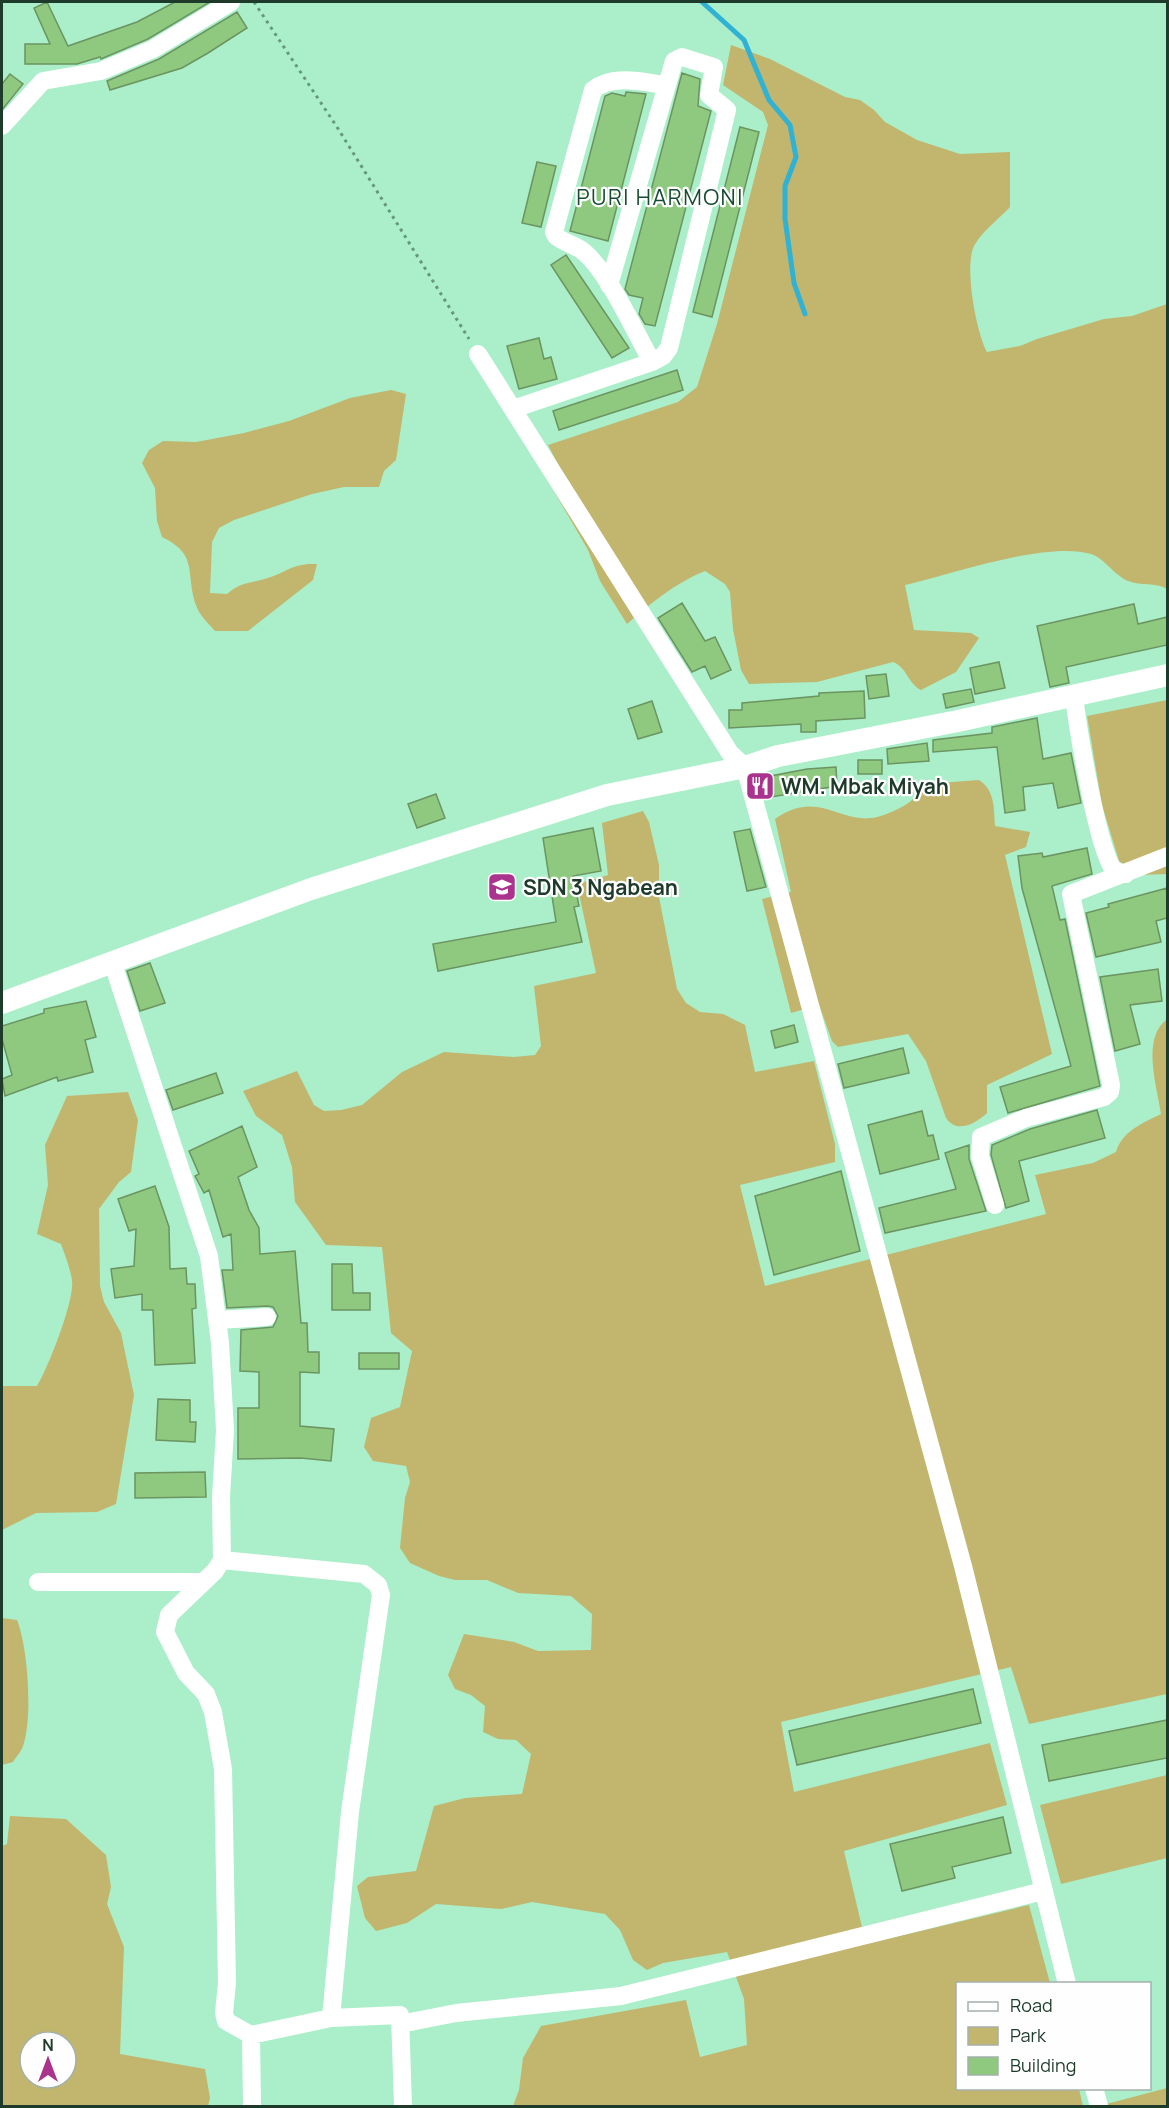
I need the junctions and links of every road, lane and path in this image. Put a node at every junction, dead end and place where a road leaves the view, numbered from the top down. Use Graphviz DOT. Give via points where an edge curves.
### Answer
graph roads {
  1 [pos="231,2"];
  2 [pos="254,2"];
  3 [pos="665,86"];
  4 [pos="2,126"];
  5 [pos="609,285"];
  6 [pos="478,354"];
  7 [pos="652,362"];
  8 [pos="513,410"];
  9 [pos="1167,675"];
  10 [pos="1074,695"];
  11 [pos="745,767"];
  12 [pos="1167,856"];
  13 [pos="1126,874"];
  14 [pos="112,961"];
  15 [pos="2,1003"];
  16 [pos="995,1205"];
  17 [pos="267,1317"];
  18 [pos="217,1320"];
  19 [pos="222,1560"];
  20 [pos="38,1582"];
  21 [pos="203,1582"];
  22 [pos="1043,1891"];
  23 [pos="1067,1982"];
  24 [pos="331,2018"];
  25 [pos="400,2024"];
  26 [pos="251,2035"];
  27 [pos="1095,2090"];
  28 [pos="252,2106"];
  29 [pos="403,2106"];
  30 [pos="1099,2106"];
  1 -- 4 [label="street" via="153,49 127,60 101,70 43,81"];
  2 -- 6 [label="path"];
  3 -- 5 [label="street"];
  3 -- 5 [label="street" via="619,81 599,85 590,97 554,232 555,237 586,254"];
  3 -- 7 [label="street" via="678,58 714,67 709,95 727,110 669,348"];
  5 -- 7 [label="street"];
  6 -- 8 [label="street"];
  7 -- 8 [label="street"];
  8 -- 11 [label="street" via="730,753"];
  9 -- 10 [label="street"];
  10 -- 11 [label="street" via="777,756"];
  10 -- 13 [label="street" via="1089,788 1109,859 1116,871"];
  11 -- 14 [label="street" via="607,795 311,889"];
  11 -- 22 [label="street" via="963,1566"];
  12 -- 13 [label="street"];
  13 -- 16 [label="street" via="1071,894 1110,1092 1104,1097 1026,1118 981,1137 980,1156"];
  14 -- 15 [label="street"];
  14 -- 18 [label="street" via="209,1256"];
  17 -- 18 [label="street"];
  18 -- 19 [label="street" via="225,1430"];
  19 -- 21 [label="street"];
  19 -- 24 [label="street" via="364,1574 378,1586 381,1595 351,1812"];
  20 -- 21 [label="street"];
  21 -- 26 [label="street" via="170,1614 165,1632 186,1673 206,1694 213,1712 222,1769 227,1983 224,2013 226,2021"];
  22 -- 23 [label="street"];
  22 -- 25 [label="street" via="621,1996 456,2013"];
  24 -- 25 [label="street" via="400,2015"];
  24 -- 26 [label="street"];
  25 -- 29 [label="street"];
  26 -- 28 [label="street"];
  27 -- 30 [label="street"];
}
